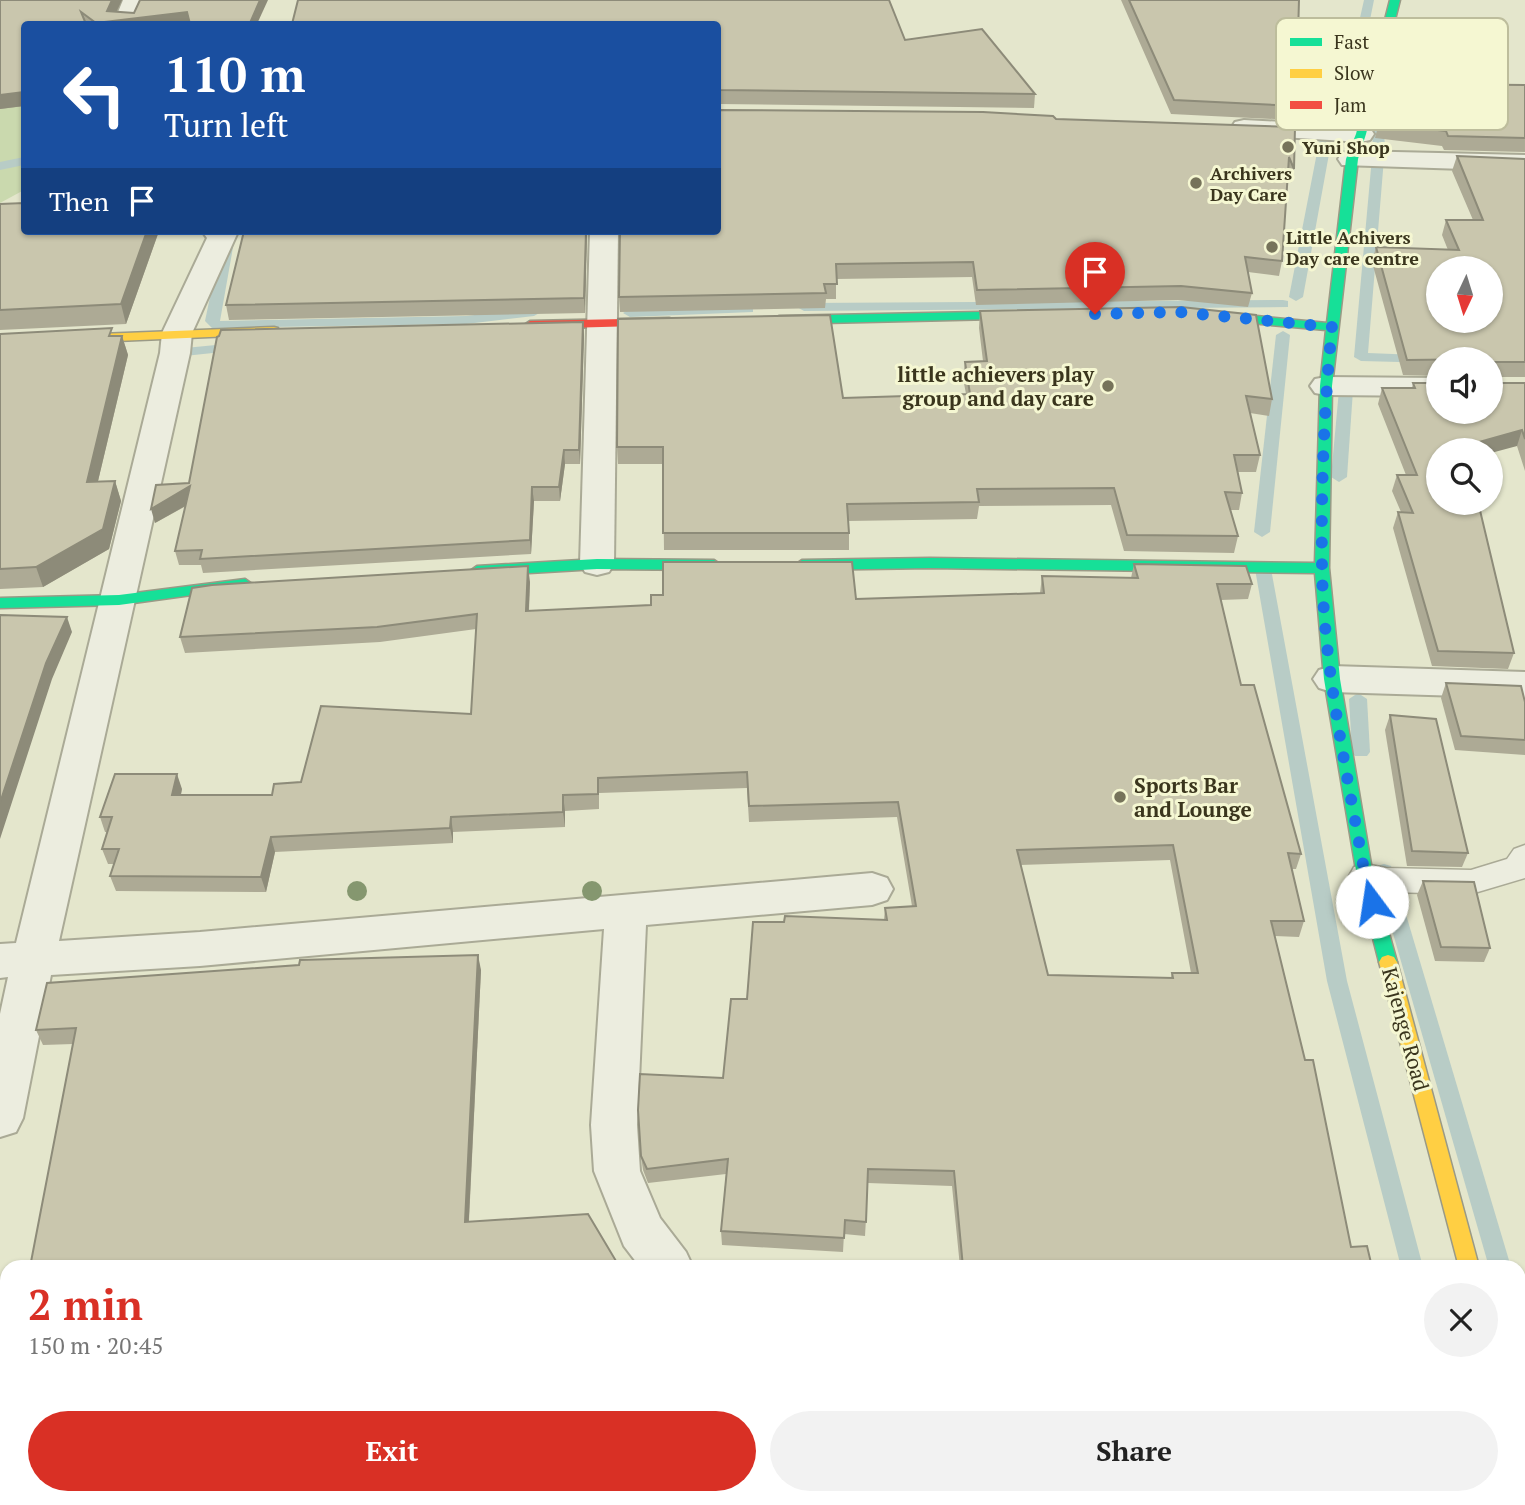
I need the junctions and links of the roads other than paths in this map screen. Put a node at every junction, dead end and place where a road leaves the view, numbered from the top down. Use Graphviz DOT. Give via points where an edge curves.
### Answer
graph roads {
  1 [pos="135,0"];
  2 [pos="1395,0"];
  3 [pos="1390,18"];
  4 [pos="126,21"];
  5 [pos="1217,127"];
  6 [pos="1361,130"];
  7 [pos="1356,147"];
  8 [pos="1525,163"];
  9 [pos="223,235"];
  10 [pos="604,235"];
  11 [pos="1190,313"];
  12 [pos="1054,314"];
  13 [pos="765,320"];
  14 [pos="683,322"];
  15 [pos="600,323"];
  16 [pos="518,325"];
  17 [pos="1332,327"];
  18 [pos="286,331"];
  19 [pos="177,333"];
  20 [pos="0,342"];
  21 [pos="1326,386"];
  22 [pos="1426,387"];
  23 [pos="597,564"];
  24 [pos="729,565"];
  25 [pos="782,565"];
  26 [pos="1322,568"];
  27 [pos="462,572"];
  28 [pos="257,583"];
  29 [pos="119,600"];
  30 [pos="0,603"];
  31 [pos="1332,679"];
  32 [pos="1525,685"];
  33 [pos="1525,857"];
  34 [pos="1365,876"];
  35 [pos="872,889"];
  36 [pos="626,911"];
  37 [pos="17,961"];
  38 [pos="0,1118"];
  39 [pos="664,1260"];
  40 [pos="1467,1260"];
  1 -- 4 [label="street"];
  2 -- 3 [label="street, Kajenge Road"];
  5 -- 7 [label="street"];
  6 -- 7 [label="street, Kajenge Road"];
  7 -- 8 [label="street"];
  7 -- 17 [label="street, Kajenge Road"];
  9 -- 19 [label="street"];
  10 -- 15 [label="street"];
  11 -- 17 [label="street"];
  12 -- 13 [label="street"];
  14 -- 15 [label="street"];
  15 -- 16 [label="street"];
  15 -- 23 [label="street"];
  17 -- 21 [label="street, Kajenge Road"];
  18 -- 19 [label="street"];
  19 -- 20 [label="street"];
  19 -- 29 [label="street"];
  21 -- 22 [label="street"];
  21 -- 26 [label="street, Kajenge Road"];
  23 -- 24 [label="street"];
  23 -- 27 [label="street"];
  25 -- 26 [label="street"];
  26 -- 31 [label="street, Kajenge Road"];
  28 -- 29 [label="street"];
  29 -- 30 [label="street"];
  29 -- 37 [label="street"];
  31 -- 32 [label="street"];
  31 -- 34 [label="street, Kajenge Road"];
  33 -- 34 [label="lane" via="1518,868 1471,882"];
  34 -- 40 [label="street, Kajenge Road"];
  35 -- 36 [label="street"];
  36 -- 37 [label="street"];
  36 -- 39 [label="street" via="614,1125 617,1171 641,1231"];
  37 -- 38 [label="street"];
}
